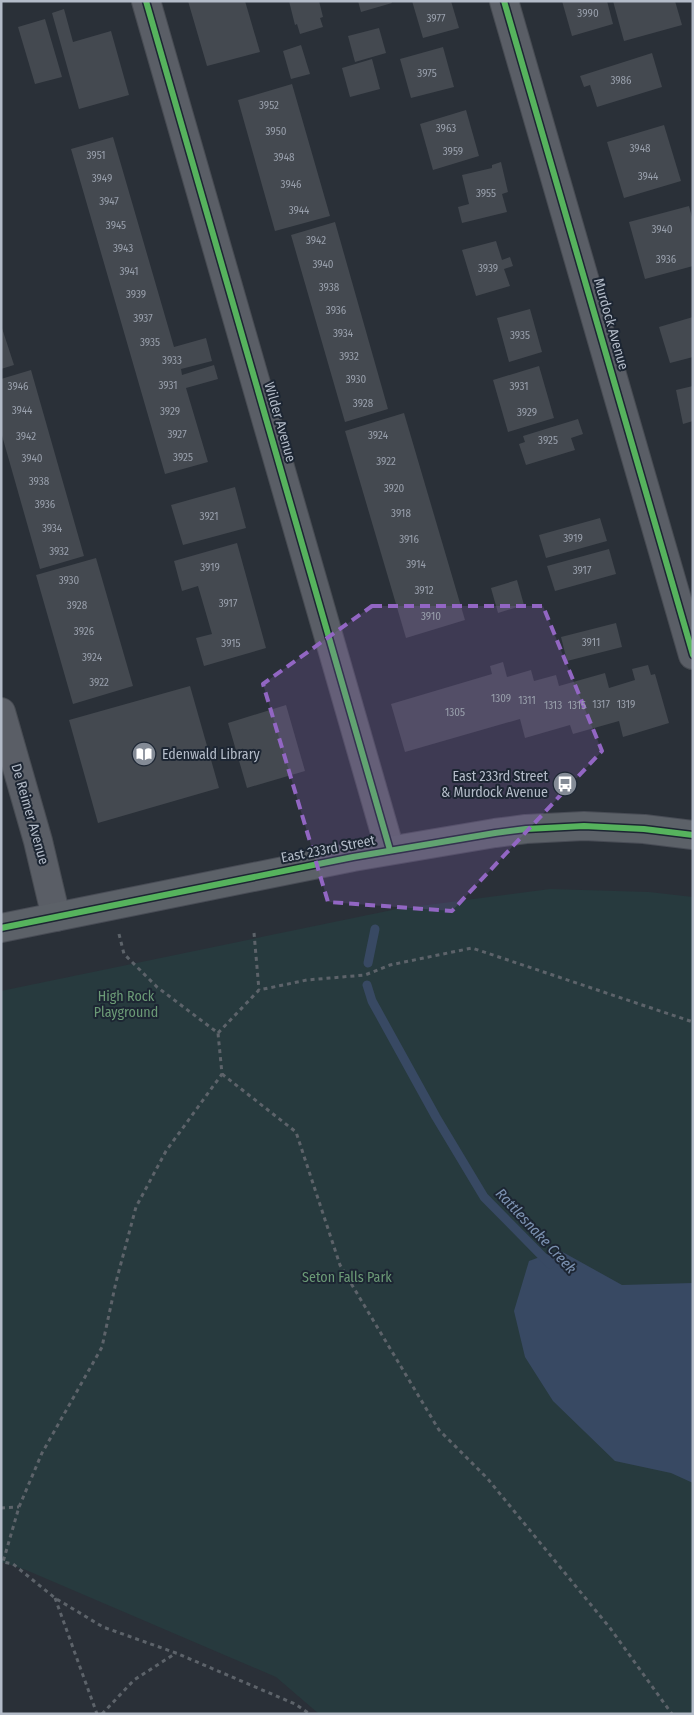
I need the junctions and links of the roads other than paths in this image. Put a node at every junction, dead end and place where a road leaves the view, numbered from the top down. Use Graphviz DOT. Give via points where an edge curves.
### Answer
graph roads {
  1 [pos="146,1"];
  2 [pos="504,1"];
  3 [pos="693,655"];
  4 [pos="1,712"];
  5 [pos="693,835"];
  6 [pos="390,850"];
  7 [pos="56,917"];
  8 [pos="1,928"];
  1 -- 6 [label="street, Wilder Avenue"];
  2 -- 3 [label="street, Murdock Avenue"];
  4 -- 7 [label="street, De Reimer Avenue"];
  5 -- 6 [label="main road, East 233rd Street" via="644,829 557,827 496,832"];
  6 -- 7 [label="main road, East 233rd Street"];
  7 -- 8 [label="main road, East 233rd Street"];
}
